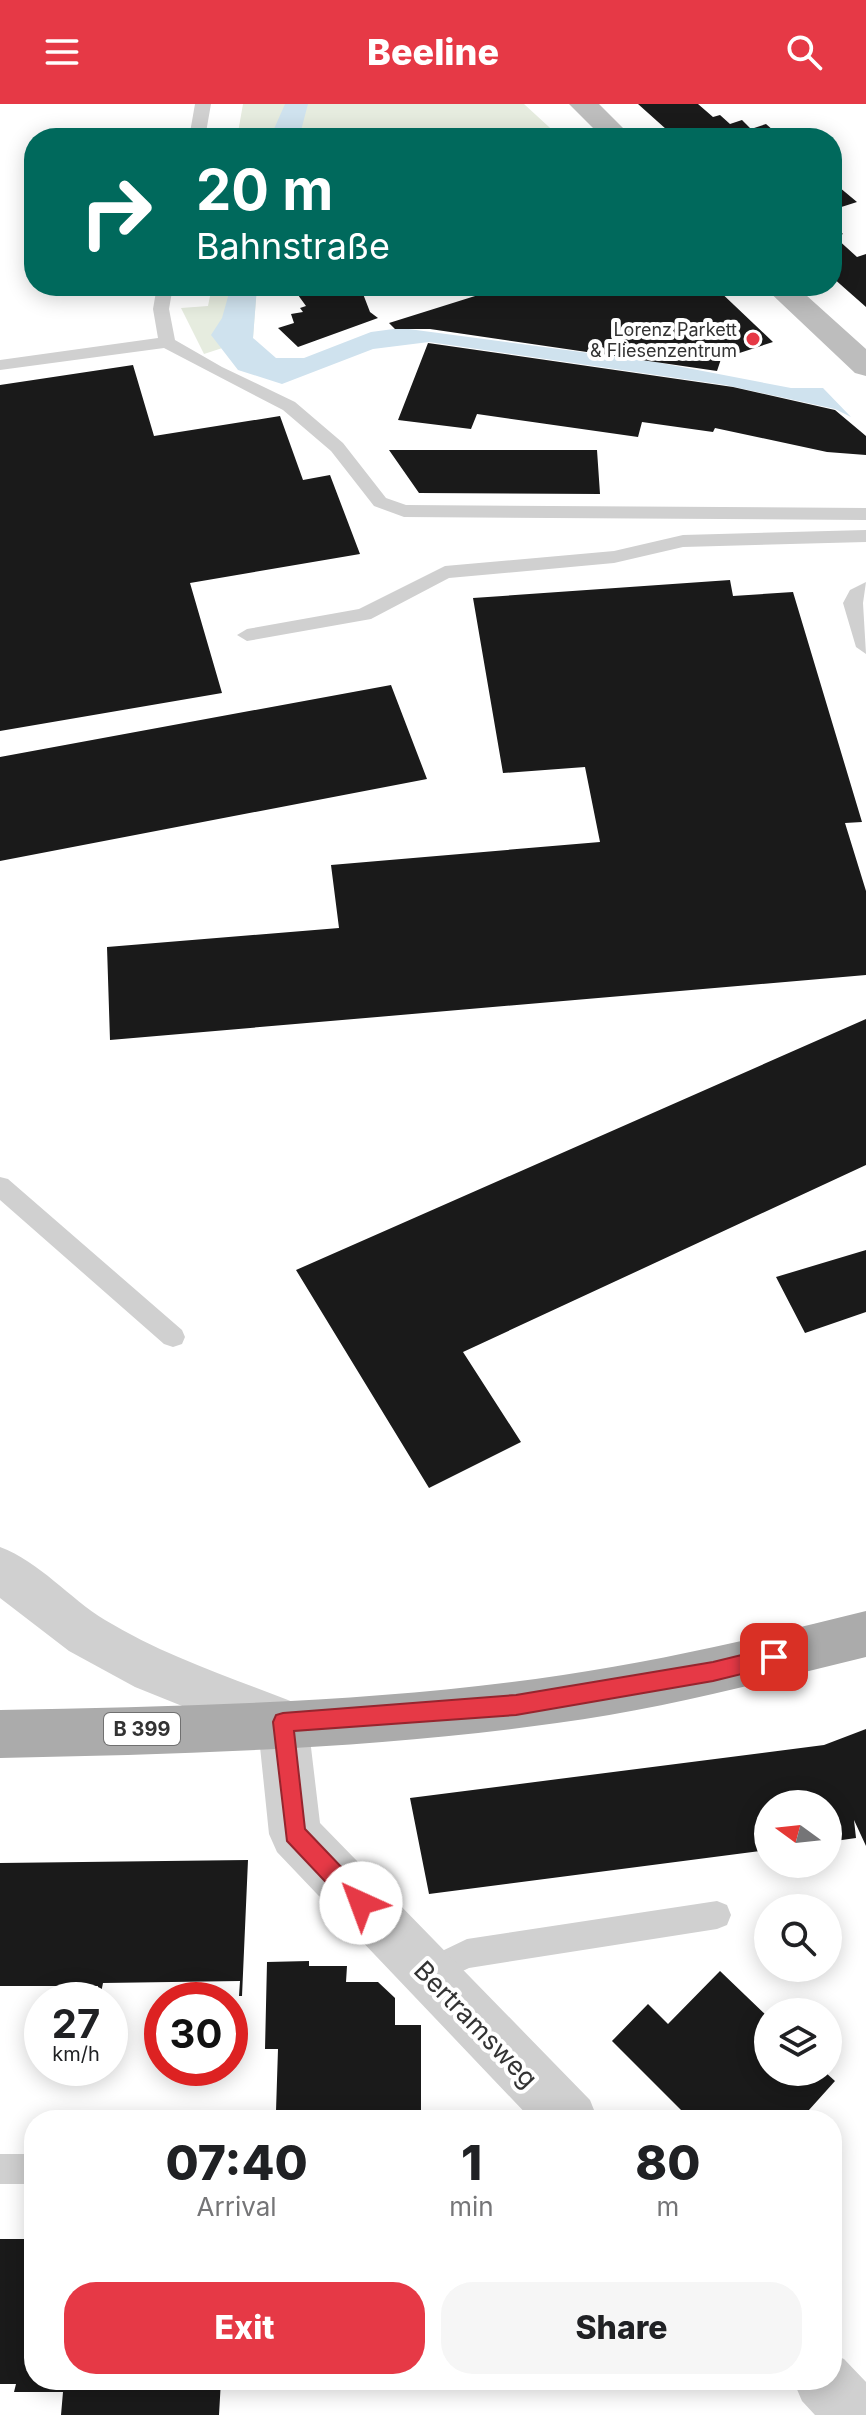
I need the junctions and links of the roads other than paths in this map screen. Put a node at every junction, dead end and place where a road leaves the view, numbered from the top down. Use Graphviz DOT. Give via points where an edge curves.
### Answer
graph roads {
  1 [pos="203,104"];
  2 [pos="583,104"];
  3 [pos="199,128"];
  4 [pos="608,128"];
  5 [pos="163,296"];
  6 [pos="789,296"];
  7 [pos="167,342"];
  8 [pos="0,365"];
  9 [pos="866,366"];
  10 [pos="866,514"];
  11 [pos="866,536"];
  12 [pos="866,588"];
  13 [pos="247,635"];
  14 [pos="866,647"];
  15 [pos="0,1186"];
  16 [pos="173,1337"];
  17 [pos="0,1569"];
  18 [pos="866,1634"];
  19 [pos="283,1722"];
  20 [pos="0,1734"];
  21 [pos="717,1915"];
  22 [pos="427,1973"];
  23 [pos="560,2110"];
  24 [pos="0,2169"];
  25 [pos="24,2169"];
  26 [pos="832,2390"];
  27 [pos="856,2415"];
  1 -- 3 [label="lane"];
  2 -- 4 [label="street"];
  5 -- 7 [label="lane"];
  6 -- 9 [label="street"];
  7 -- 8 [label="lane"];
  7 -- 10 [label="lane" via="289,406 337,447 380,502 404,511"];
  11 -- 13 [label="lane" via="683,541 614,557 445,572 364,615"];
  12 -- 14 [label="lane" via="853,603"];
  15 -- 16 [label="lane"];
  17 -- 19 [label="street" via="86,1635 153,1671"];
  18 -- 19 [label="main road, B 399" via="713,1672 516,1705"];
  19 -- 20 [label="main road, B 399"];
  19 -- 22 [label="street, Bertramsweg" via="295,1834"];
  21 -- 22 [label="lane" via="467,1954"];
  22 -- 23 [label="street, Bertramsweg"];
  24 -- 25 [label="lane"];
  26 -- 27 [label="street"];
}
